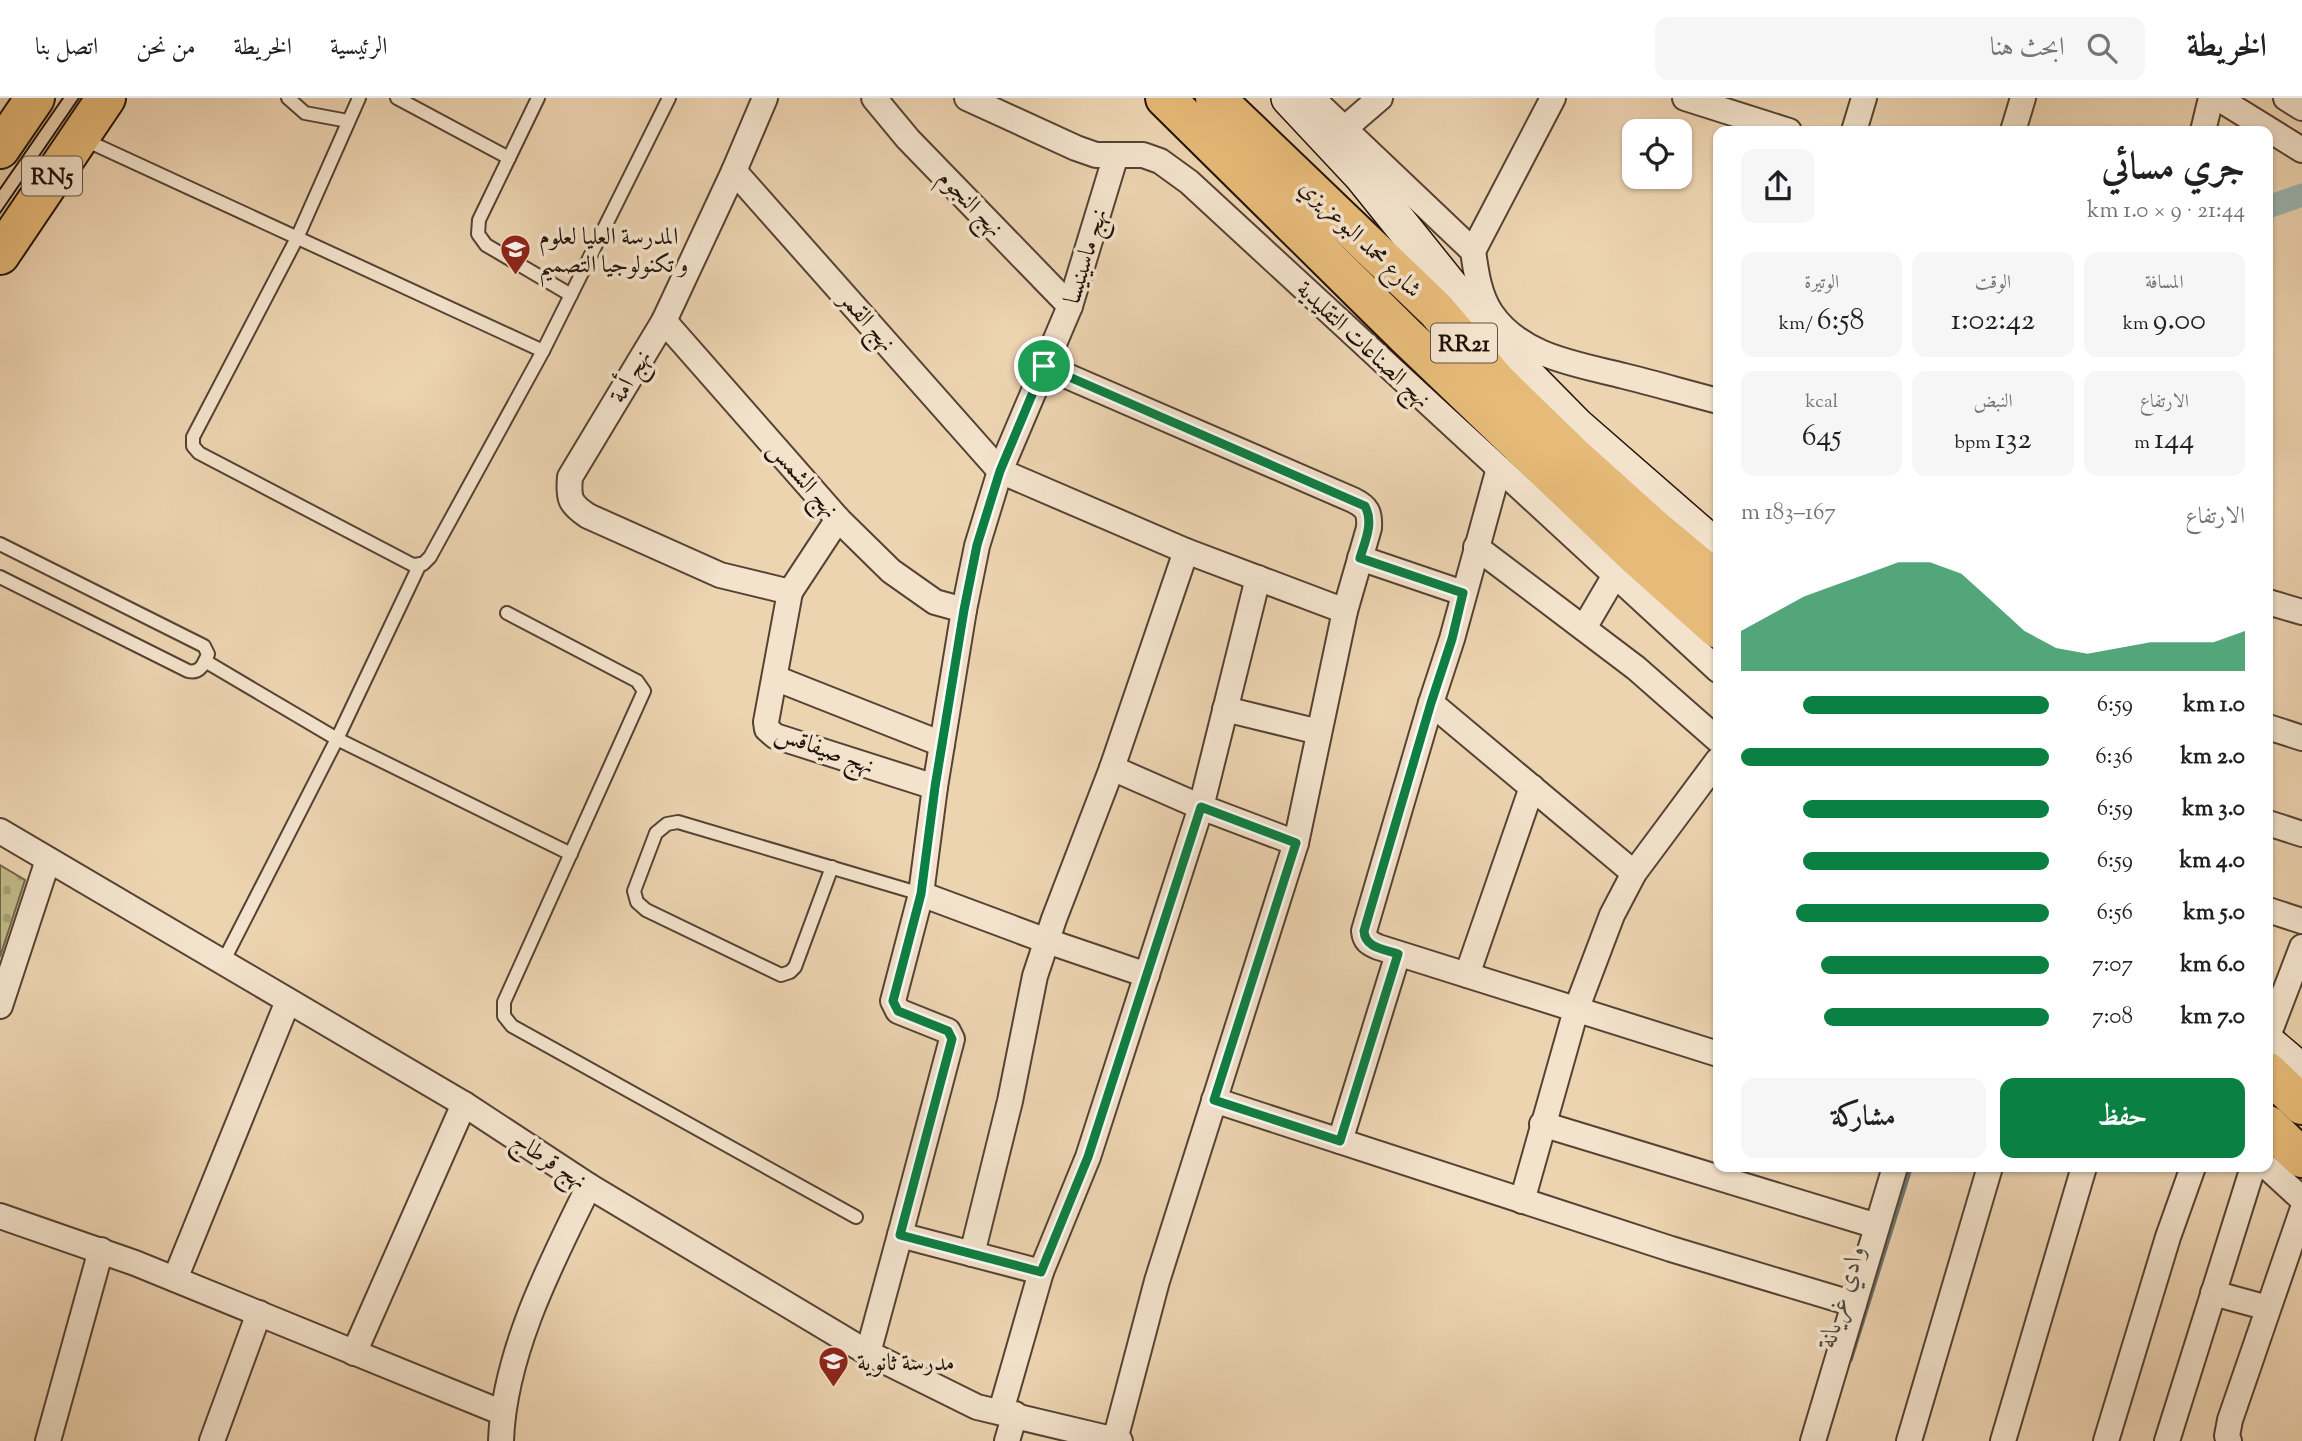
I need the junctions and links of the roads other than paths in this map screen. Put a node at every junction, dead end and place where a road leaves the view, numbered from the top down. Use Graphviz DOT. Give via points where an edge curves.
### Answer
graph roads {
  1 [pos="35,98"];
  2 [pos="106,98"];
  3 [pos="288,98"];
  4 [pos="359,98"];
  5 [pos="397,98"];
  6 [pos="538,98"];
  7 [pos="669,98"];
  8 [pos="765,98"];
  9 [pos="874,98"];
  10 [pos="967,98"];
  11 [pos="1133,98"];
  12 [pos="1165,98"];
  13 [pos="1215,98"];
  14 [pos="1289,98"];
  15 [pos="1312,98"];
  16 [pos="1380,98"];
  17 [pos="1553,98"];
  18 [pos="1685,98"];
  19 [pos="1864,98"];
  20 [pos="2022,98"];
  21 [pos="2211,98"];
  22 [pos="2218,98"];
  23 [pos="2286,98"];
  24 [pos="2302,108"];
  25 [pos="348,121"];
  26 [pos="1773,126"];
  27 [pos="1856,126"];
  28 [pos="2014,126"];
  29 [pos="2204,126"];
  30 [pos="2263,126"];
  31 [pos="1344,129"];
  32 [pos="2273,132"];
  33 [pos="78,137"];
  34 [pos="1217,148"];
  35 [pos="0,149"];
  36 [pos="2302,150"];
  37 [pos="1116,155"];
  38 [pos="509,158"];
  39 [pos="734,171"];
  40 [pos="297,238"];
  41 [pos="1473,251"];
  42 [pos="0,255"];
  43 [pos="571,295"];
  44 [pos="1070,306"];
  45 [pos="664,321"];
  46 [pos="543,351"];
  47 [pos="1044,366"];
  48 [pos="1713,400"];
  49 [pos="1499,468"];
  50 [pos="1000,471"];
  51 [pos="838,519"];
  52 [pos="0,544"];
  53 [pos="1713,545"];
  54 [pos="1476,547"];
  55 [pos="1186,551"];
  56 [pos="1360,558"];
  57 [pos="420,564"];
  58 [pos="1615,575"];
  59 [pos="0,577"];
  60 [pos="1258,578"];
  61 [pos="1713,578"];
  62 [pos="790,592"];
  63 [pos="1463,593"];
  64 [pos="2273,603"];
  65 [pos="964,610"];
  66 [pos="1345,611"];
  67 [pos="2302,612"];
  68 [pos="507,613"];
  69 [pos="1713,625"];
  70 [pos="1584,628"];
  71 [pos="205,661"];
  72 [pos="1713,665"];
  73 [pos="775,678"];
  74 [pos="1431,703"];
  75 [pos="1225,709"];
  76 [pos="2273,729"];
  77 [pos="1319,732"];
  78 [pos="1713,736"];
  79 [pos="2302,738"];
  80 [pos="337,739"];
  81 [pos="942,744"];
  82 [pos="1713,767"];
  83 [pos="1112,768"];
  84 [pos="935,787"];
  85 [pos="1532,787"];
  86 [pos="1201,807"];
  87 [pos="2273,825"];
  88 [pos="0,831"];
  89 [pos="2302,834"];
  90 [pos="1296,843"];
  91 [pos="571,854"];
  92 [pos="48,860"];
  93 [pos="832,867"];
  94 [pos="1634,873"];
  95 [pos="921,894"];
  96 [pos="2273,911"];
  97 [pos="2302,920"];
  98 [pos="1046,942"];
  99 [pos="2302,947"];
  100 [pos="1398,954"];
  101 [pos="223,962"];
  102 [pos="1147,975"];
  103 [pos="1466,975"];
  104 [pos="2295,989"];
  105 [pos="288,1001"];
  106 [pos="0,1006"];
  107 [pos="1576,1010"];
  108 [pos="2273,1027"];
  109 [pos="2273,1048"];
  110 [pos="1713,1052"];
  111 [pos="2302,1073"];
  112 [pos="2273,1077"];
  113 [pos="1214,1100"];
  114 [pos="464,1104"];
  115 [pos="2302,1105"];
  116 [pos="1542,1124"];
  117 [pos="2273,1130"];
  118 [pos="1340,1141"];
  119 [pos="2302,1158"];
  120 [pos="1893,1172"];
  121 [pos="1989,1172"];
  122 [pos="2083,1172"];
  123 [pos="2191,1172"];
  124 [pos="2251,1172"];
  125 [pos="2272,1172"];
  126 [pos="589,1186"];
  127 [pos="2302,1199"];
  128 [pos="1522,1200"];
  129 [pos="2302,1210"];
  130 [pos="0,1216"];
  131 [pos="856,1217"];
  132 [pos="1877,1226"];
  133 [pos="900,1235"];
  134 [pos="101,1250"];
  135 [pos="972,1254"];
  136 [pos="1041,1272"];
  137 [pos="175,1279"];
  138 [pos="2213,1293"];
  139 [pos="1854,1304"];
  140 [pos="2268,1308"];
  141 [pos="259,1313"];
  142 [pos="354,1353"];
  143 [pos="868,1353"];
  144 [pos="503,1413"];
  145 [pos="1008,1413"];
  146 [pos="1105,1439"];
  147 [pos="48,1441"];
  148 [pos="212,1441"];
  149 [pos="501,1441"];
  150 [pos="1007,1441"];
  151 [pos="1812,1441"];
  152 [pos="1909,1441"];
  153 [pos="2003,1441"];
  154 [pos="2106,1441"];
  155 [pos="2167,1441"];
  156 [pos="2229,1441"];
  1 -- 35 [label="highway, RN5"];
  2 -- 33 [label="highway, RN5"];
  3 -- 25 [label="lane" via="304,113"];
  4 -- 25 [label="lane"];
  5 -- 38 [label="lane"];
  6 -- 38 [label="lane"];
  7 -- 43 [label="lane"];
  8 -- 39 [label="street, نهج أمة"];
  9 -- 44 [label="street, نهج النجوم"];
  10 -- 37 [label="street, نهج الصناعات التقليدية" via="1076,148"];
  11 -- 34 [label="highway, شارع محمد البوعزيزي / RR21"];
  12 -- 34 [label="highway, شارع محمد البوعزيزي / RR21"];
  13 -- 61 [label="highway, شارع محمد البوعزيزي / RR21" via="1436,310 1498,383 1569,452"];
  14 -- 53 [label="main road" via="1362,176 1500,348 1577,426"];
  15 -- 31 [label="street"];
  16 -- 31 [label="street"];
  17 -- 41 [label="street"];
  18 -- 26 [label="street"];
  19 -- 27 [label="street"];
  20 -- 28 [label="street"];
  21 -- 29 [label="street"];
  22 -- 30 [label="street"];
  23 -- 24 [label="street"];
  25 -- 40 [label="lane"];
  31 -- 41 [label="street"];
  32 -- 36 [label="street"];
  33 -- 40 [label="lane"];
  33 -- 42 [label="highway, RN5"];
  34 -- 69 [label="highway, شارع محمد البوعزيزي / RR21" via="1416,346"];
  37 -- 44 [label="street, نهج ماسينيسا"];
  37 -- 49 [label="street, نهج الصناعات التقليدية" via="1143,155 1160,161 1189,182"];
  38 -- 43 [label="lane" via="479,220 478,234 486,245"];
  39 -- 45 [label="street, نهج أمة"];
  39 -- 50 [label="street, نهج القمر"];
  40 -- 46 [label="lane"];
  40 -- 57 [label="lane" via="193,437 193,446 413,565"];
  41 -- 48 [label="street" via="1478,283 1491,312 1525,345 1554,358"];
  43 -- 46 [label="lane"];
  44 -- 47 [label="street, نهج ماسينيسا"];
  45 -- 51 [label="street, نهج الشمس"];
  45 -- 62 [label="street, نهج أمة" via="570,477 569,494 575,507 720,575"];
  46 -- 57 [label="lane" via="430,556"];
  47 -- 50 [label="street, نهج ماسينيسا"];
  47 -- 56 [label="street" via="1365,506 1369,528"];
  49 -- 54 [label="street"];
  49 -- 58 [label="street, نهج الصناعات التقليدية"];
  50 -- 55 [label="street"];
  50 -- 65 [label="street, نهج ماسينيسا" via="977,545"];
  51 -- 62 [label="street, نهج صيفاقس"];
  51 -- 65 [label="street, نهج الشمس" via="917,592"];
  52 -- 71 [label="lane" via="204,646"];
  54 -- 63 [label="street"];
  54 -- 70 [label="street"];
  55 -- 60 [label="street"];
  55 -- 83 [label="street"];
  56 -- 63 [label="street"];
  56 -- 66 [label="street"];
  57 -- 80 [label="lane"];
  58 -- 70 [label="street"];
  58 -- 72 [label="street, نهج الصناعات التقليدية"];
  59 -- 71 [label="lane" via="188,671 197,671"];
  60 -- 66 [label="street"];
  60 -- 75 [label="street"];
  62 -- 73 [label="street, نهج صيفاقس"];
  63 -- 74 [label="street"];
  64 -- 67 [label="street"];
  65 -- 81 [label="street, نهج ماسينيسا"];
  66 -- 77 [label="street"];
  68 -- 91 [label="lane" via="637,681 644,691"];
  70 -- 78 [label="street"];
  71 -- 80 [label="lane"];
  73 -- 81 [label="street"];
  73 -- 84 [label="street, نهج صيفاقس" via="766,722 766,729 775,736"];
  74 -- 85 [label="street"];
  74 -- 100 [label="street" via="1364,931 1369,944"];
  75 -- 77 [label="street"];
  75 -- 86 [label="street"];
  76 -- 79 [label="street"];
  77 -- 90 [label="street"];
  80 -- 91 [label="lane"];
  80 -- 101 [label="lane"];
  81 -- 84 [label="street, نهج ماسينيسا"];
  82 -- 94 [label="street"];
  83 -- 86 [label="street"];
  83 -- 98 [label="street"];
  84 -- 95 [label="street, نهج ماسينيسا"];
  85 -- 94 [label="street"];
  85 -- 103 [label="street"];
  86 -- 90 [label="street"];
  86 -- 102 [label="street"];
  87 -- 89 [label="street"];
  88 -- 92 [label="street, نهج قرطاج"];
  90 -- 113 [label="street"];
  91 -- 131 [label="lane" via="504,1002 512,1026"];
  92 -- 101 [label="street, نهج قرطاج"];
  92 -- 106 [label="street"];
  93 -- 93 [label="lane" via="795,967 781,975 646,910 634,891 656,833 678,822"];
  93 -- 95 [label="lane"];
  94 -- 107 [label="street" via="1612,915"];
  95 -- 98 [label="street"];
  95 -- 133 [label="street, نهج ماسينيسا" via="893,1001 898,1011 948,1031 952,1039"];
  96 -- 97 [label="street"];
  98 -- 102 [label="street"];
  98 -- 135 [label="street"];
  99 -- 104 [label="street"];
  100 -- 103 [label="street"];
  100 -- 118 [label="street"];
  101 -- 105 [label="street, نهج قرطاج"];
  102 -- 136 [label="street" via="1088,1157"];
  103 -- 107 [label="street"];
  104 -- 108 [label="street"];
  105 -- 114 [label="street, نهج قرطاج"];
  105 -- 137 [label="street"];
  107 -- 110 [label="street"];
  107 -- 116 [label="street"];
  109 -- 111 [label="main road"];
  112 -- 115 [label="highway"];
  113 -- 118 [label="street"];
  113 -- 146 [label="street"];
  114 -- 126 [label="street, نهج قرطاج"];
  114 -- 142 [label="street"];
  116 -- 128 [label="street"];
  116 -- 132 [label="street"];
  117 -- 119 [label="highway"];
  118 -- 128 [label="street"];
  120 -- 132 [label="street"];
  121 -- 152 [label="street"];
  122 -- 153 [label="street"];
  123 -- 154 [label="street"];
  124 -- 138 [label="street"];
  125 -- 127 [label="street"];
  126 -- 143 [label="street, نهج قرطاج"];
  126 -- 144 [label="street" via="539,1288"];
  128 -- 139 [label="street"];
  129 -- 140 [label="street"];
  130 -- 134 [label="street"];
  132 -- 139 [label="street"];
  133 -- 135 [label="street"];
  133 -- 143 [label="street, نهج ماسينيسا"];
  134 -- 137 [label="street"];
  134 -- 147 [label="street"];
  135 -- 136 [label="street"];
  136 -- 145 [label="street"];
  137 -- 141 [label="street"];
  138 -- 140 [label="street"];
  138 -- 155 [label="street"];
  139 -- 151 [label="street"];
  140 -- 156 [label="street" via="2230,1420"];
  141 -- 142 [label="street"];
  141 -- 148 [label="street"];
  142 -- 144 [label="street"];
  143 -- 145 [label="street, نهج قرطاج" via="965,1401"];
  144 -- 149 [label="street"];
  145 -- 146 [label="street, نهج قرطاج"];
  145 -- 150 [label="street"];
}
